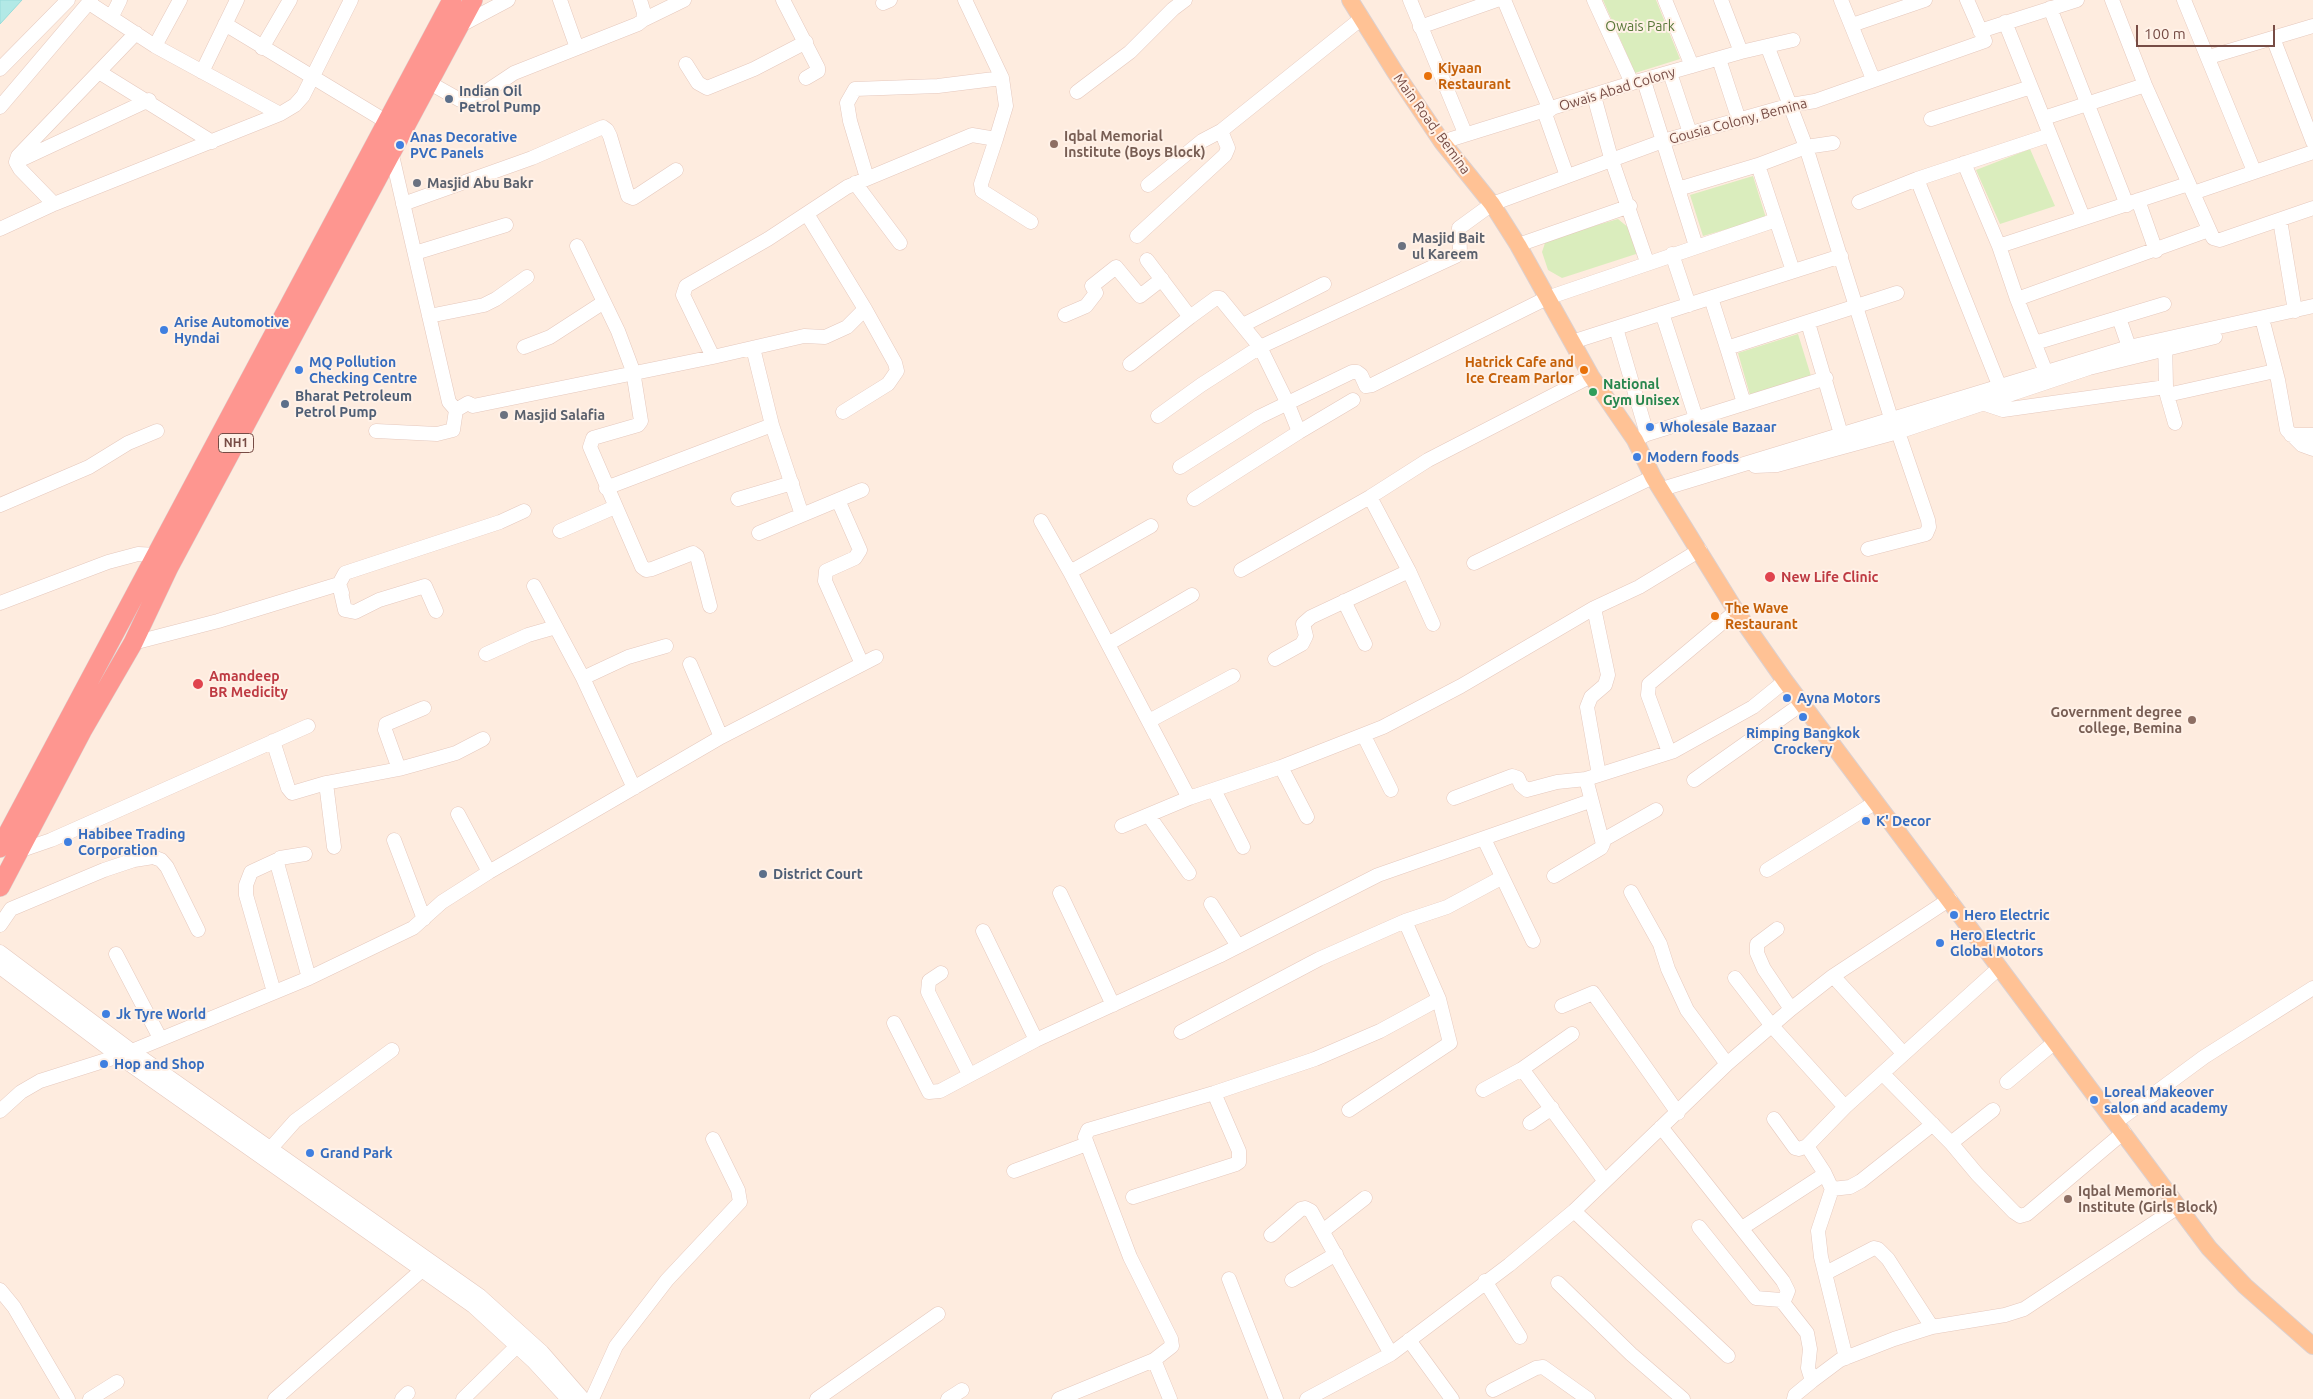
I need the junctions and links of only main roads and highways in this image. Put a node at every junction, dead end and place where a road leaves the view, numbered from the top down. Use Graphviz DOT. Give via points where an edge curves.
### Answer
graph roads {
  1 [pos="452,0"];
  2 [pos="473,0"];
  3 [pos="1350,0"];
  4 [pos="0,848"];
  5 [pos="0,887"];
  6 [pos="2313,1346"];
  1 -- 4 [label="highway, NH1"];
  2 -- 5 [label="highway, NH1" via="169,567 133,643 82,731"];
  3 -- 6 [label="main road, Main Road, Bemina" via="1442,142 1492,204 1592,376 1641,437 1658,483 1736,611 1785,681 2210,1248 2245,1286"];
}
